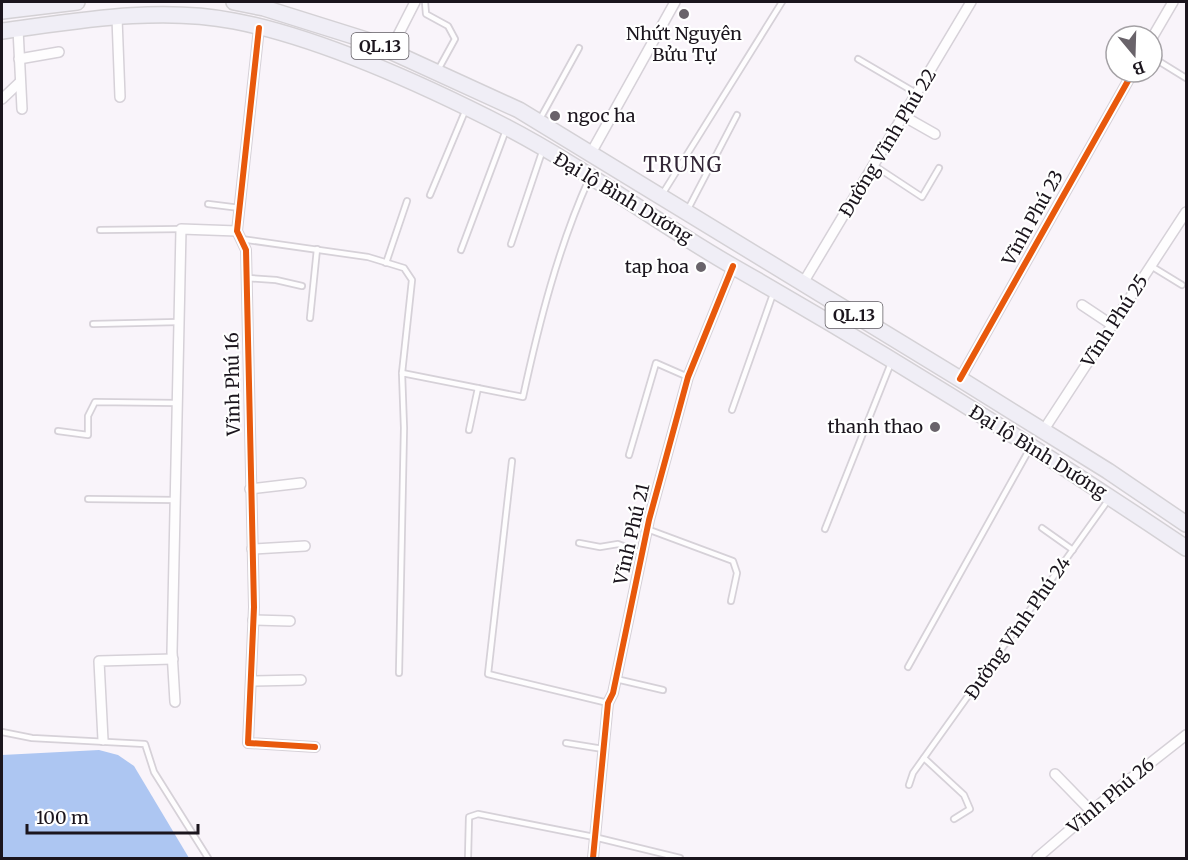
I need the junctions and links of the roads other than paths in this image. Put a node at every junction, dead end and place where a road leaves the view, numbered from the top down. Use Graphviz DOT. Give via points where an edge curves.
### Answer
graph roads {
  1 [pos="71,2"];
  2 [pos="77,2"];
  3 [pos="234,2"];
  4 [pos="415,2"];
  5 [pos="425,2"];
  6 [pos="675,2"];
  7 [pos="782,2"];
  8 [pos="971,2"];
  9 [pos="1173,2"];
  10 [pos="269,4"];
  11 [pos="2,10"];
  12 [pos="117,18"];
  13 [pos="1160,24"];
  14 [pos="260,28"];
  15 [pos="18,29"];
  16 [pos="2,31"];
  17 [pos="579,48"];
  18 [pos="390,51"];
  19 [pos="59,52"];
  20 [pos="19,59"];
  21 [pos="858,59"];
  22 [pos="1164,64"];
  23 [pos="436,72"];
  24 [pos="1186,78"];
  25 [pos="20,82"];
  26 [pos="1126,84"];
  27 [pos="918,95"];
  28 [pos="120,97"];
  29 [pos="2,99"];
  30 [pos="22,109"];
  31 [pos="466,109"];
  32 [pos="737,115"];
  33 [pos="904,117"];
  34 [pos="538,123"];
  35 [pos="507,128"];
  36 [pos="935,134"];
  37 [pos="543,149"];
  38 [pos="591,153"];
  39 [pos="875,165"];
  40 [pos="939,168"];
  41 [pos="590,177"];
  42 [pos="430,195"];
  43 [pos="661,196"];
  44 [pos="407,201"];
  45 [pos="208,204"];
  46 [pos="240,208"];
  47 [pos="687,211"];
  48 [pos="1186,212"];
  49 [pos="181,229"];
  50 [pos="100,230"];
  51 [pos="239,235"];
  52 [pos="511,244"];
  53 [pos="742,247"];
  54 [pos="317,249"];
  55 [pos="461,250"];
  56 [pos="386,263"];
  57 [pos="733,266"];
  58 [pos="1151,266"];
  59 [pos="247,278"];
  60 [pos="803,283"];
  61 [pos="1182,285"];
  62 [pos="302,286"];
  63 [pos="775,289"];
  64 [pos="1082,305"];
  65 [pos="310,318"];
  66 [pos="181,322"];
  67 [pos="93,324"];
  68 [pos="1112,325"];
  69 [pos="892,360"];
  70 [pos="402,374"];
  71 [pos="688,377"];
  72 [pos="960,379"];
  73 [pos="478,388"];
  74 [pos="523,397"];
  75 [pos="178,403"];
  76 [pos="521,405"];
  77 [pos="732,410"];
  78 [pos="469,429"];
  79 [pos="58,431"];
  80 [pos="1043,431"];
  81 [pos="1030,447"];
  82 [pos="629,455"];
  83 [pos="512,461"];
  84 [pos="301,483"];
  85 [pos="250,489"];
  86 [pos="1111,497"];
  87 [pos="88,499"];
  88 [pos="176,500"];
  89 [pos="1186,524"];
  90 [pos="1042,528"];
  91 [pos="647,529"];
  92 [pos="825,529"];
  93 [pos="579,543"];
  94 [pos="305,546"];
  95 [pos="1186,548"];
  96 [pos="252,549"];
  97 [pos="1073,550"];
  98 [pos="642,553"];
  99 [pos="731,601"];
  100 [pos="253,620"];
  101 [pos="290,621"];
  102 [pos="172,658"];
  103 [pos="908,667"];
  104 [pos="399,673"];
  105 [pos="616,679"];
  106 [pos="301,680"];
  107 [pos="251,681"];
  108 [pos="663,690"];
  109 [pos="175,702"];
  110 [pos="608,703"];
  111 [pos="2,732"];
  112 [pos="1186,735"];
  113 [pos="103,740"];
  114 [pos="566,743"];
  115 [pos="315,747"];
  116 [pos="603,749"];
  117 [pos="924,758"];
  118 [pos="1055,774"];
  119 [pos="909,785"];
  120 [pos="1091,812"];
  121 [pos="954,819"];
  122 [pos="594,837"];
  123 [pos="208,858"];
  124 [pos="468,858"];
  125 [pos="593,858"];
  126 [pos="680,858"];
  127 [pos="1037,858"];
  1 -- 2 [label="highway"];
  1 -- 11 [label="highway"];
  3 -- 10 [label="highway, Đại lộ Bình Dương / QL.13"];
  4 -- 18 [label="street"];
  5 -- 23 [label="lane" via="426,14 448,26 455,39"];
  6 -- 38 [label="street"];
  7 -- 43 [label="lane"];
  8 -- 27 [label="street, Đường Vĩnh Phú 22"];
  9 -- 13 [label="street"];
  10 -- 18 [label="highway, Đại lộ Bình Dương / QL.13"];
  12 -- 14 [label="highway, Đại lộ Bình Dương / QL.13" via="185,15"];
  12 -- 15 [label="highway, Đại lộ Bình Dương / QL.13"];
  12 -- 28 [label="street"];
  14 -- 31 [label="highway, Đại lộ Bình Dương / QL.13" via="358,59"];
  14 -- 46 [label="street, Vĩnh Phú 16"];
  15 -- 16 [label="highway, Đại lộ Bình Dương / QL.13"];
  15 -- 20 [label="street"];
  17 -- 34 [label="lane"];
  18 -- 23 [label="highway, Đại lộ Bình Dương / QL.13"];
  19 -- 20 [label="street"];
  20 -- 25 [label="street"];
  21 -- 27 [label="lane"];
  22 -- 24 [label="lane"];
  23 -- 34 [label="highway, Đại lộ Bình Dương / QL.13" via="519,110"];
  25 -- 29 [label="street"];
  25 -- 30 [label="street"];
  26 -- 72 [label="street, Vĩnh Phú 23"];
  27 -- 33 [label="street, Đường Vĩnh Phú 22"];
  31 -- 35 [label="highway, Đại lộ Bình Dương / QL.13"];
  31 -- 42 [label="lane"];
  32 -- 47 [label="lane"];
  33 -- 36 [label="street"];
  33 -- 39 [label="street, Đường Vĩnh Phú 22"];
  34 -- 38 [label="highway, Đại lộ Bình Dương / QL.13"];
  35 -- 37 [label="highway, Đại lộ Bình Dương / QL.13"];
  35 -- 55 [label="lane"];
  37 -- 41 [label="highway, Đại lộ Bình Dương / QL.13"];
  37 -- 52 [label="lane"];
  38 -- 43 [label="highway, Đại lộ Bình Dương / QL.13"];
  39 -- 40 [label="lane" via="922,197"];
  39 -- 60 [label="street, Đường Vĩnh Phú 22"];
  41 -- 57 [label="highway, Đại lộ Bình Dương / QL.13"];
  41 -- 74 [label="lane" via="575,210 536,334"];
  43 -- 47 [label="highway, Đại lộ Bình Dương / QL.13"];
  44 -- 56 [label="lane"];
  45 -- 46 [label="lane"];
  46 -- 51 [label="street, Vĩnh Phú 16"];
  47 -- 53 [label="highway, Đại lộ Bình Dương / QL.13"];
  48 -- 58 [label="street, Vĩnh Phú 25"];
  49 -- 50 [label="lane"];
  49 -- 51 [label="street"];
  49 -- 66 [label="street"];
  51 -- 54 [label="lane"];
  51 -- 59 [label="street, Vĩnh Phú 16" via="246,249"];
  53 -- 57 [label="highway"];
  53 -- 60 [label="highway, Đại lộ Bình Dương / QL.13"];
  54 -- 56 [label="lane"];
  54 -- 65 [label="lane"];
  56 -- 70 [label="lane" via="404,268 412,280"];
  57 -- 63 [label="highway, Đại lộ Bình Dương / QL.13"];
  57 -- 71 [label="street, Vĩnh Phú 21"];
  58 -- 61 [label="lane"];
  58 -- 68 [label="street, Vĩnh Phú 25"];
  59 -- 62 [label="lane"];
  59 -- 85 [label="street, Vĩnh Phú 16"];
  60 -- 72 [label="highway, Đại lộ Bình Dương / QL.13"];
  63 -- 69 [label="highway, Đại lộ Bình Dương / QL.13"];
  63 -- 77 [label="lane"];
  64 -- 68 [label="street"];
  66 -- 67 [label="lane"];
  66 -- 75 [label="street"];
  68 -- 80 [label="street, Vĩnh Phú 25"];
  69 -- 81 [label="highway, Đại lộ Bình Dương / QL.13"];
  69 -- 92 [label="lane"];
  70 -- 73 [label="lane"];
  70 -- 104 [label="lane"];
  71 -- 82 [label="lane" via="656,363"];
  71 -- 91 [label="street, Vĩnh Phú 21"];
  72 -- 80 [label="highway, Đại lộ Bình Dương / QL.13"];
  73 -- 74 [label="lane"];
  73 -- 78 [label="lane"];
  74 -- 76 [label="lane"];
  75 -- 79 [label="lane" via="95,402 88,416 88,435"];
  75 -- 88 [label="street"];
  80 -- 89 [label="highway, Đại lộ Bình Dương / QL.13"];
  81 -- 86 [label="highway, Đại lộ Bình Dương / QL.13"];
  81 -- 103 [label="lane"];
  83 -- 110 [label="lane" via="488,674"];
  84 -- 85 [label="street"];
  85 -- 96 [label="street, Vĩnh Phú 16"];
  86 -- 95 [label="highway, Đại lộ Bình Dương / QL.13"];
  86 -- 97 [label="lane, Đường Vĩnh Phú 24"];
  87 -- 88 [label="lane"];
  88 -- 102 [label="street"];
  90 -- 97 [label="lane"];
  91 -- 98 [label="street, Vĩnh Phú 21"];
  91 -- 99 [label="lane" via="733,561 737,573"];
  93 -- 98 [label="lane" via="618,544"];
  94 -- 96 [label="street"];
  96 -- 100 [label="street, Vĩnh Phú 16"];
  97 -- 117 [label="lane, Đường Vĩnh Phú 24"];
  98 -- 105 [label="street, Vĩnh Phú 21"];
  100 -- 101 [label="street"];
  100 -- 107 [label="street, Vĩnh Phú 16"];
  102 -- 109 [label="street"];
  102 -- 113 [label="street" via="99,661"];
  105 -- 108 [label="lane"];
  105 -- 110 [label="street, Vĩnh Phú 21"];
  106 -- 107 [label="street"];
  107 -- 115 [label="street, Vĩnh Phú 16" via="248,743"];
  110 -- 116 [label="street, Vĩnh Phú 21"];
  111 -- 113 [label="lane" via="32,738"];
  112 -- 120 [label="street, Vĩnh Phú 26"];
  113 -- 123 [label="lane" via="146,744 154,772"];
  114 -- 116 [label="lane"];
  116 -- 122 [label="street, Vĩnh Phú 21"];
  117 -- 119 [label="lane, Đường Vĩnh Phú 24"];
  117 -- 121 [label="lane" via="964,795 970,808"];
  118 -- 120 [label="street"];
  120 -- 127 [label="street, Vĩnh Phú 26"];
  122 -- 124 [label="lane" via="478,814 470,817"];
  122 -- 125 [label="street, Vĩnh Phú 21"];
  122 -- 126 [label="lane"];
}
